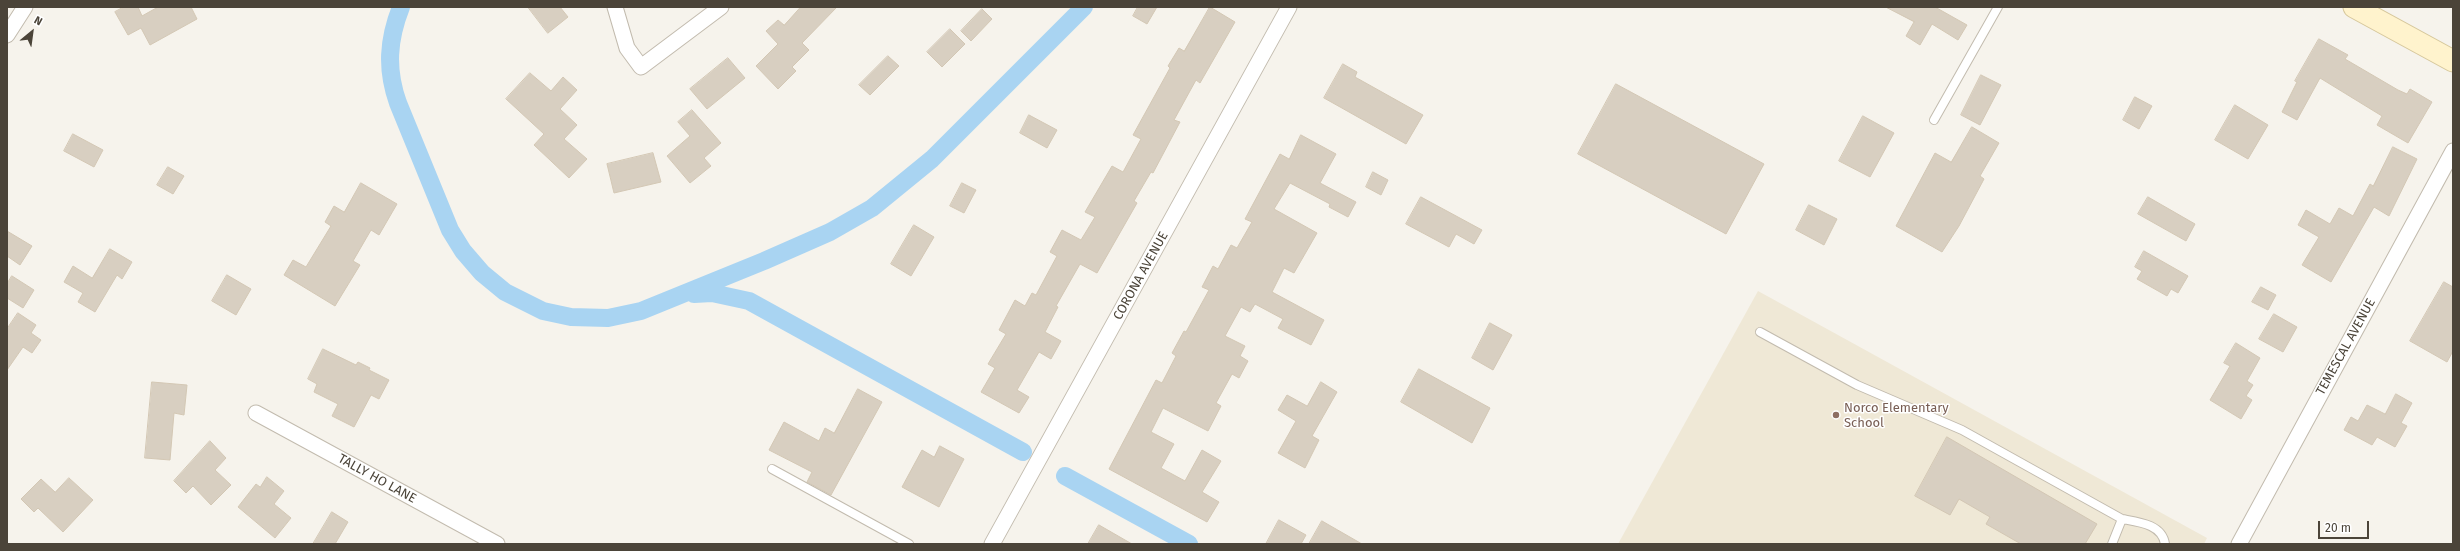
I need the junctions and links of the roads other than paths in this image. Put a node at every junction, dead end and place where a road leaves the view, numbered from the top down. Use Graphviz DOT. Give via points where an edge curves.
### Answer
graph roads {
  1 [pos="25,7"];
  2 [pos="615,7"];
  3 [pos="721,7"];
  4 [pos="1289,7"];
  5 [pos="1998,7"];
  6 [pos="2354,7"];
  7 [pos="7,35"];
  8 [pos="2453,61"];
  9 [pos="1934,120"];
  10 [pos="2453,151"];
  11 [pos="1760,332"];
  12 [pos="256,413"];
  13 [pos="772,469"];
  14 [pos="2122,519"];
  15 [pos="497,544"];
  16 [pos="909,544"];
  17 [pos="992,544"];
  18 [pos="2112,544"];
  19 [pos="2165,544"];
  20 [pos="2239,544"];
  1 -- 7 [label="street"];
  2 -- 3 [label="street" via="627,48 641,67"];
  4 -- 17 [label="street, CORONA AVENUE"];
  5 -- 9 [label="lane"];
  6 -- 8 [label="street"];
  10 -- 20 [label="street, TEMESCAL AVENUE"];
  11 -- 14 [label="lane" via="1857,385 1962,430"];
  12 -- 15 [label="street, TALLY HO LANE"];
  13 -- 16 [label="lane"];
  14 -- 18 [label="lane"];
  14 -- 19 [label="lane" via="2151,526 2158,531"];
}
